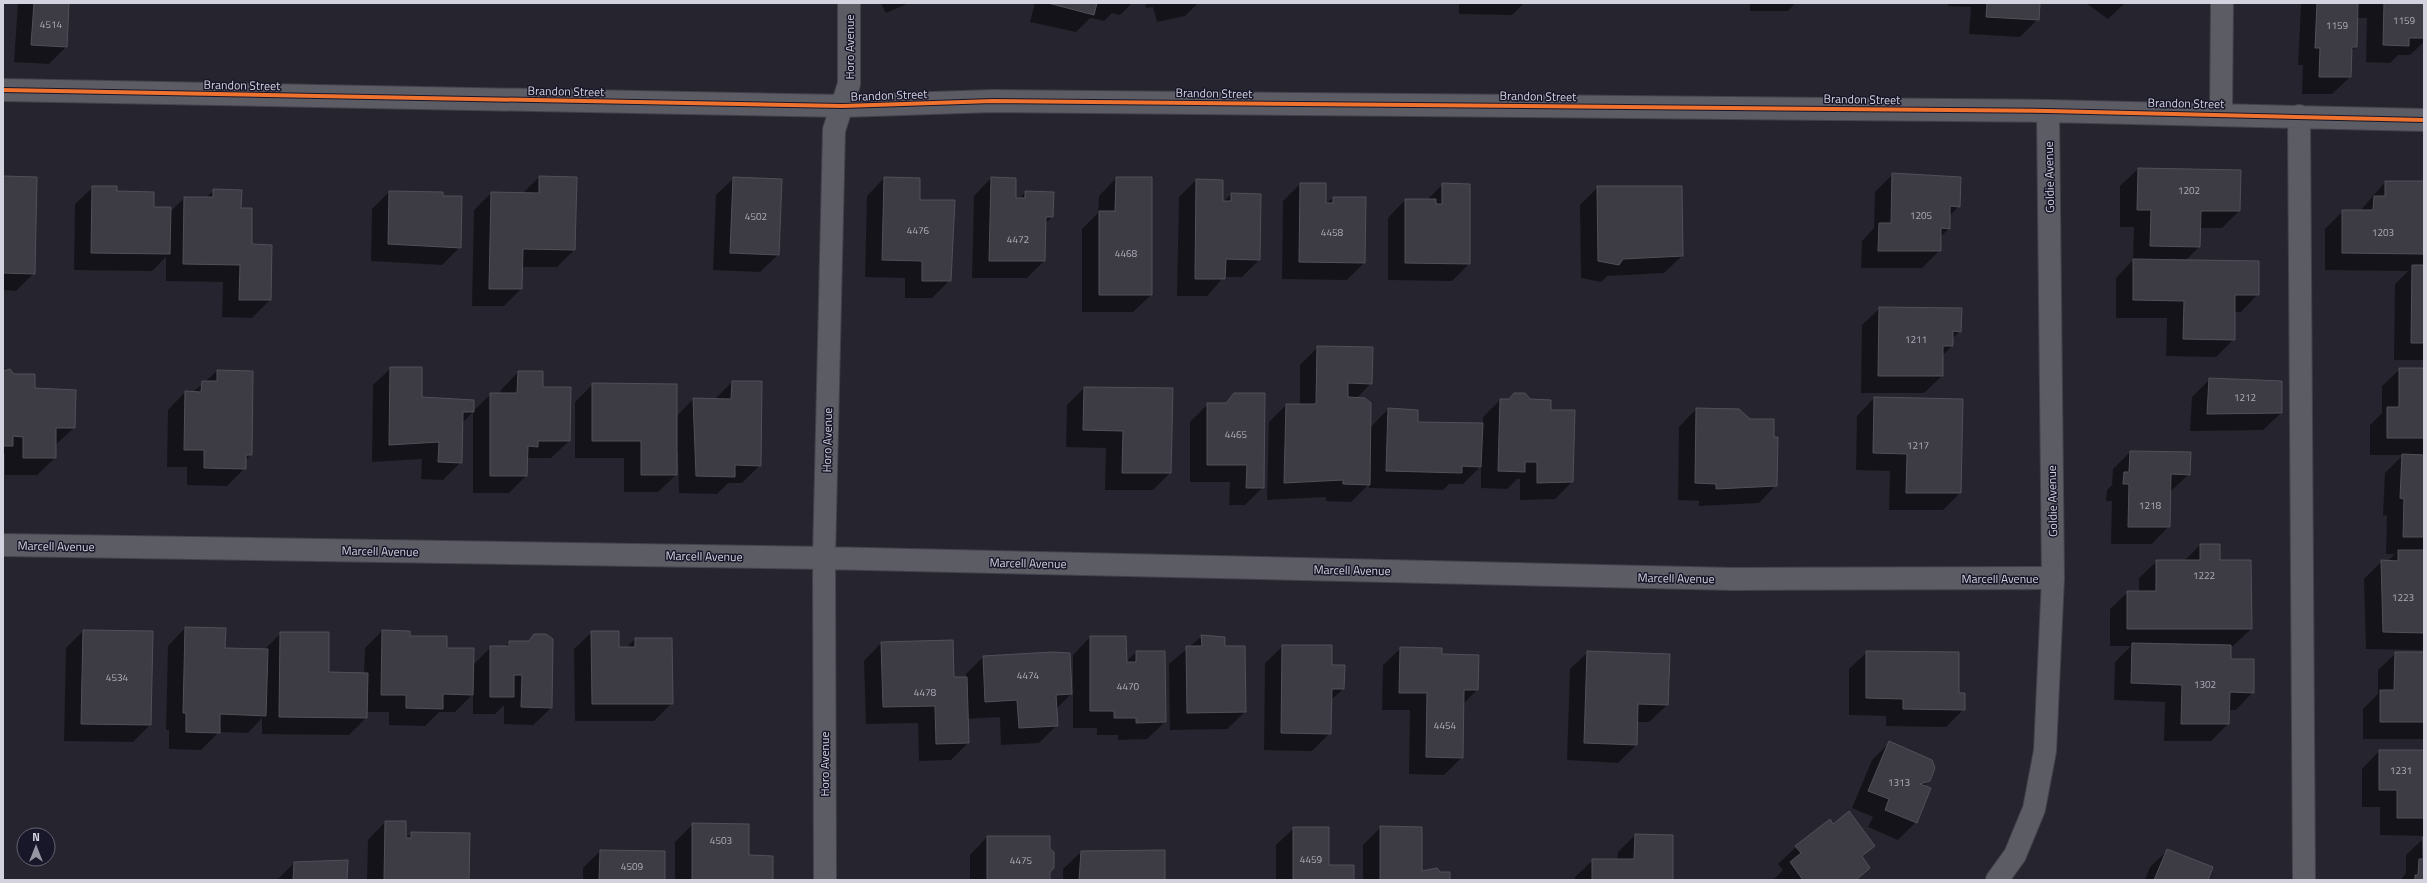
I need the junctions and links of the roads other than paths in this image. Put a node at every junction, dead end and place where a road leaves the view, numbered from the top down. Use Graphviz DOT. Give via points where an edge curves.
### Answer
graph roads {
  1 [pos="849,3"];
  2 [pos="2222,3"];
  3 [pos="3,90"];
  4 [pos="843,106"];
  5 [pos="2048,111"];
  6 [pos="2221,114"];
  7 [pos="2299,116"];
  8 [pos="2424,120"];
  9 [pos="3,545"];
  10 [pos="824,558"];
  11 [pos="2053,578"];
  12 [pos="825,880"];
  13 [pos="1997,880"];
  14 [pos="2304,880"];
  1 -- 4 [label="street, Horo Avenue" via="849,84"];
  2 -- 6 [label="street"];
  3 -- 4 [label="street, Brandon Street"];
  4 -- 5 [label="street, Brandon Street" via="1001,101"];
  4 -- 10 [label="street, Horo Avenue" via="834,130"];
  5 -- 6 [label="street, Brandon Street"];
  5 -- 11 [label="street, Goldie Avenue"];
  6 -- 7 [label="street, Brandon Street"];
  7 -- 8 [label="street, Brandon Street"];
  7 -- 14 [label="street"];
  9 -- 10 [label="street, Marcell Avenue"];
  10 -- 11 [label="street, Marcell Avenue" via="1733,579"];
  10 -- 12 [label="street, Horo Avenue"];
  11 -- 13 [label="street, Goldie Avenue" via="2045,751 2034,809 2015,854"];
}
